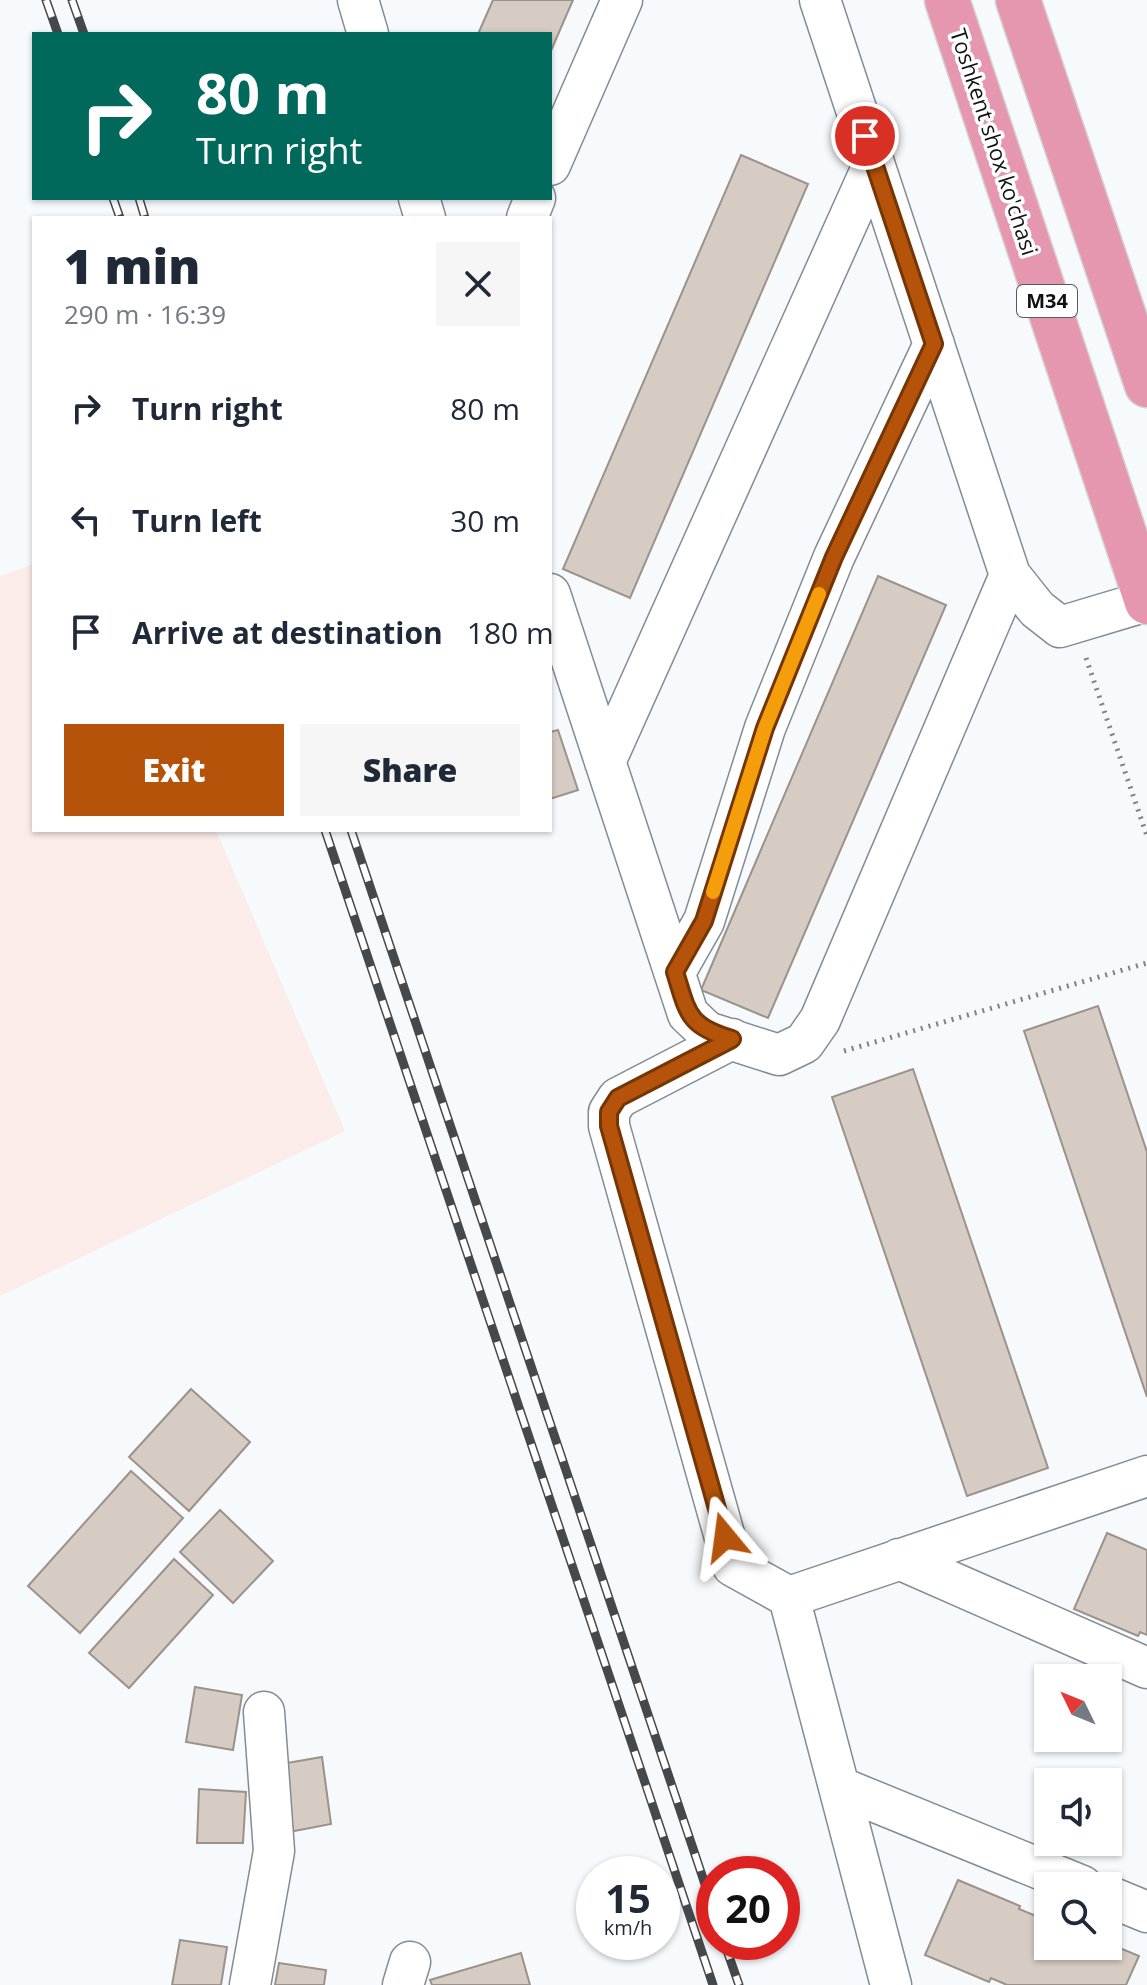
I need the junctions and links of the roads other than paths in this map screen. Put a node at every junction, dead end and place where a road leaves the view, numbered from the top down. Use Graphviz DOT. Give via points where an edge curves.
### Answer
graph roads {
  1 [pos="358,0"];
  2 [pos="622,0"];
  3 [pos="820,0"];
  4 [pos="947,0"];
  5 [pos="1018,0"];
  6 [pos="367,32"];
  7 [pos="552,160"];
  8 [pos="874,163"];
  9 [pos="934,344"];
  10 [pos="1147,385"];
  11 [pos="1010,575"];
  12 [pos="552,600"];
  13 [pos="1147,602"];
  14 [pos="605,762"];
  15 [pos="675,972"];
  16 [pos="732,1039"];
  17 [pos="1147,1476"];
  18 [pos="899,1559"];
  19 [pos="789,1597"];
  20 [pos="1147,1668"];
  21 [pos="264,1712"];
  22 [pos="839,1787"];
  23 [pos="1048,1872"];
  24 [pos="1122,1902"];
  25 [pos="1147,1912"];
  26 [pos="250,1985"];
  27 [pos="891,1985"];
  1 -- 6 [label="street"];
  2 -- 7 [label="street"];
  3 -- 8 [label="street"];
  4 -- 13 [label="main road, Toshkent shox ko'chasi / M34"];
  5 -- 10 [label="main road"];
  8 -- 9 [label="street"];
  8 -- 14 [label="street"];
  9 -- 11 [label="street"];
  9 -- 15 [label="street" via="834,557 765,728 704,921"];
  11 -- 13 [label="street" via="1037,609 1060,627"];
  11 -- 16 [label="street" via="820,1020 804,1043 779,1055"];
  12 -- 14 [label="street"];
  14 -- 15 [label="street"];
  15 -- 16 [label="street" via="688,1014 707,1032"];
  16 -- 19 [label="street" via="618,1098 609,1112 609,1126 733,1566"];
  17 -- 18 [label="street"];
  18 -- 19 [label="street"];
  18 -- 20 [label="street"];
  19 -- 22 [label="street"];
  21 -- 26 [label="street" via="274,1851"];
  22 -- 23 [label="street"];
  22 -- 27 [label="street"];
  24 -- 25 [label="street"];
}
